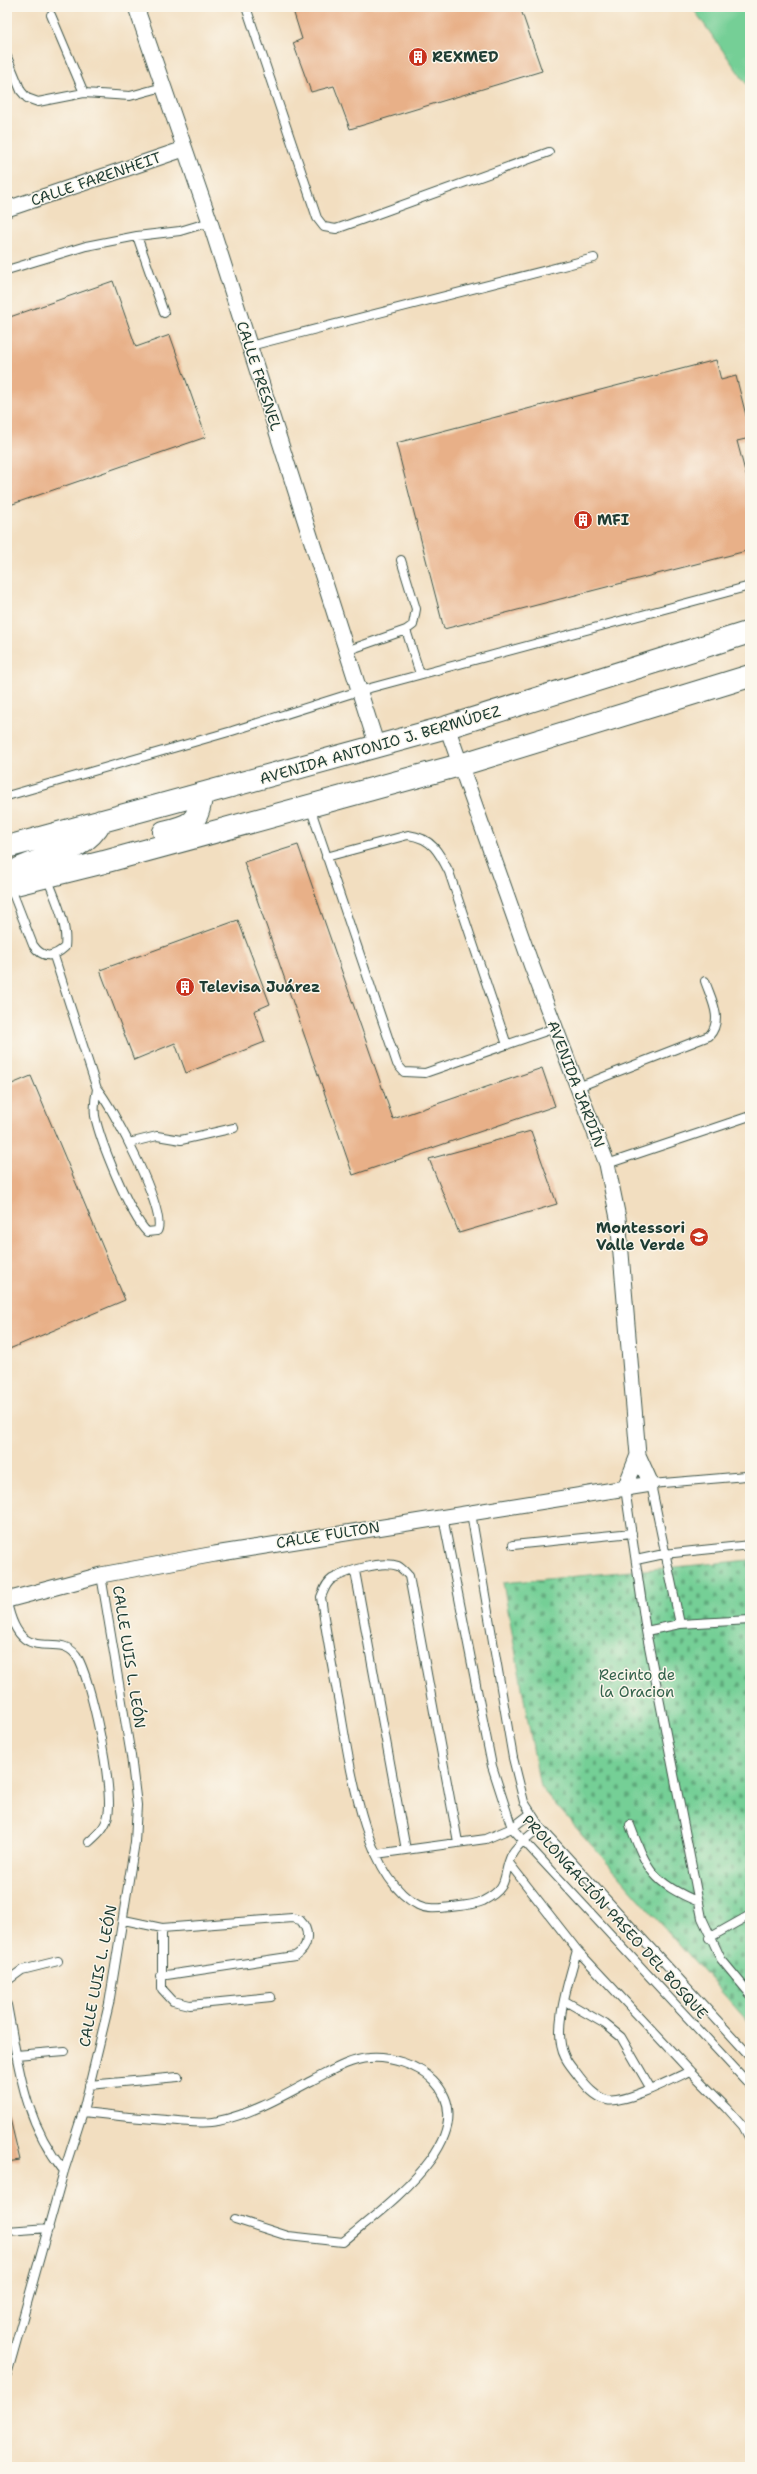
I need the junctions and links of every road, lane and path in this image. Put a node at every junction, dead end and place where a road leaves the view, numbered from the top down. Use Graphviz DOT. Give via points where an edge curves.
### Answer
graph roads {
  1 [pos="136,7"];
  2 [pos="246,7"];
  3 [pos="51,15"];
  4 [pos="7,57"];
  5 [pos="163,87"];
  6 [pos="84,93"];
  7 [pos="184,149"];
  8 [pos="549,152"];
  9 [pos="7,209"];
  10 [pos="210,222"];
  11 [pos="138,236"];
  12 [pos="594,258"];
  13 [pos="7,270"];
  14 [pos="164,313"];
  15 [pos="250,346"];
  16 [pos="401,560"];
  17 [pos="750,586"];
  18 [pos="406,630"];
  19 [pos="750,632"];
  20 [pos="346,651"];
  21 [pos="420,674"];
  22 [pos="750,676"];
  23 [pos="359,691"];
  24 [pos="447,727"];
  25 [pos="377,746"];
  26 [pos="460,765"];
  27 [pos="201,795"];
  28 [pos="7,796"];
  29 [pos="310,807"];
  30 [pos="101,821"];
  31 [pos="7,847"];
  32 [pos="326,857"];
  33 [pos="104,862"];
  34 [pos="47,876"];
  35 [pos="8,886"];
  36 [pos="54,956"];
  37 [pos="705,981"];
  38 [pos="555,1028"];
  39 [pos="507,1045"];
  40 [pos="578,1088"];
  41 [pos="97,1089"];
  42 [pos="750,1116"];
  43 [pos="234,1128"];
  44 [pos="129,1143"];
  45 [pos="607,1164"];
  46 [pos="638,1455"];
  47 [pos="746,1476"];
  48 [pos="651,1484"];
  49 [pos="625,1488"];
  50 [pos="471,1513"];
  51 [pos="443,1517"];
  52 [pos="632,1533"];
  53 [pos="513,1545"];
  54 [pos="750,1545"];
  55 [pos="664,1554"];
  56 [pos="636,1560"];
  57 [pos="355,1571"];
  58 [pos="101,1574"];
  59 [pos="7,1601"];
  60 [pos="750,1620"];
  61 [pos="680,1624"];
  62 [pos="646,1631"];
  63 [pos="530,1814"];
  64 [pos="630,1825"];
  65 [pos="540,1827"];
  66 [pos="512,1828"];
  67 [pos="89,1842"];
  68 [pos="458,1842"];
  69 [pos="523,1842"];
  70 [pos="406,1850"];
  71 [pos="376,1854"];
  72 [pos="509,1863"];
  73 [pos="699,1902"];
  74 [pos="750,1914"];
  75 [pos="124,1920"];
  76 [pos="162,1928"];
  77 [pos="710,1938"];
  78 [pos="577,1950"];
  79 [pos="58,1961"];
  80 [pos="160,1976"];
  81 [pos="7,1981"];
  82 [pos="750,1994"];
  83 [pos="271,1997"];
  84 [pos="565,2001"];
  85 [pos="7,2005"];
  86 [pos="65,2051"];
  87 [pos="16,2055"];
  88 [pos="750,2056"];
  89 [pos="690,2071"];
  90 [pos="178,2077"];
  91 [pos="89,2085"];
  92 [pos="750,2085"];
  93 [pos="651,2089"];
  94 [pos="83,2112"];
  95 [pos="750,2139"];
  96 [pos="64,2171"];
  97 [pos="234,2219"];
  98 [pos="49,2228"];
  99 [pos="7,2231"];
  100 [pos="7,2375"];
  1 -- 5 [label="street, CALLE FRESNEL"];
  2 -- 8 [label="lane" via="317,218 324,227 336,229"];
  3 -- 6 [label="lane"];
  4 -- 6 [label="lane" via="21,91 27,98 38,102"];
  5 -- 6 [label="lane" via="130,96"];
  5 -- 7 [label="street, CALLE FRESNEL"];
  7 -- 9 [label="street, CALLE FARENHEIT"];
  7 -- 10 [label="street, CALLE FRESNEL"];
  10 -- 11 [label="lane" via="180,231"];
  10 -- 15 [label="street, CALLE FRESNEL"];
  11 -- 13 [label="lane" via="86,246"];
  11 -- 14 [label="lane"];
  12 -- 15 [label="lane"];
  15 -- 20 [label="street, CALLE FRESNEL"];
  16 -- 18 [label="lane" via="416,609 413,625"];
  17 -- 21 [label="lane"];
  18 -- 20 [label="lane"];
  18 -- 21 [label="lane"];
  19 -- 24 [label="main road, AVENIDA ANTONIO J. BERMÚDEZ"];
  20 -- 23 [label="street, CALLE FRESNEL"];
  21 -- 23 [label="lane"];
  22 -- 26 [label="main road"];
  23 -- 25 [label="street, CALLE FRESNEL"];
  23 -- 28 [label="lane" via="232,731"];
  24 -- 25 [label="main road, AVENIDA ANTONIO J. BERMÚDEZ"];
  24 -- 26 [label="street, AVENIDA JARDÍN"];
  25 -- 27 [label="main road, AVENIDA ANTONIO J. BERMÚDEZ"];
  26 -- 29 [label="main road"];
  26 -- 38 [label="street, AVENIDA JARDÍN"];
  27 -- 30 [label="main road, AVENIDA ANTONIO J. BERMÚDEZ"];
  27 -- 33 [label="main road" via="198,814 190,824 124,843 110,853"];
  29 -- 32 [label="lane"];
  29 -- 33 [label="main road"];
  30 -- 31 [label="main road, AVENIDA ANTONIO J. BERMÚDEZ"];
  30 -- 35 [label="main road" via="96,830 79,845 19,870"];
  32 -- 39 [label="lane" via="408,835 421,837 431,844 448,872"];
  32 -- 39 [label="lane" via="398,1064 404,1072 425,1073"];
  33 -- 34 [label="main road"];
  34 -- 35 [label="main road"];
  34 -- 36 [label="lane" via="64,926 66,940 65,947"];
  35 -- 36 [label="lane" via="33,945 45,956"];
  36 -- 41 [label="lane"];
  37 -- 40 [label="lane" via="717,1015 714,1030 709,1036"];
  38 -- 39 [label="lane"];
  38 -- 40 [label="street, AVENIDA JARDÍN"];
  40 -- 45 [label="street, AVENIDA JARDÍN"];
  41 -- 44 [label="lane" via="113,1110"];
  41 -- 44 [label="lane" via="94,1107 98,1127 134,1214 141,1226 147,1232 153,1233 160,1227 160,1220"];
  42 -- 45 [label="lane"];
  43 -- 44 [label="lane" via="181,1140 157,1136"];
  45 -- 46 [label="street, AVENIDA JARDÍN" via="618,1218"];
  46 -- 48 [label="street, AVENIDA JARDÍN"];
  46 -- 49 [label="street, AVENIDA JARDÍN"];
  47 -- 48 [label="lane"];
  48 -- 49 [label="street, CALLE FULTON"];
  48 -- 55 [label="lane"];
  49 -- 50 [label="street, CALLE FULTON"];
  49 -- 52 [label="lane"];
  50 -- 51 [label="street, CALLE FULTON"];
  50 -- 63 [label="lane, PROLONGACIÓN PASEO DEL BOSQUE" via="513,1758 518,1783"];
  51 -- 58 [label="street, CALLE FULTON"];
  51 -- 66 [label="lane, PROLONGACIÓN PASEO DEL BOSQUE" via="492,1766"];
  52 -- 53 [label="lane"];
  52 -- 56 [label="lane"];
  54 -- 55 [label="lane"];
  55 -- 56 [label="lane"];
  55 -- 61 [label="lane"];
  56 -- 62 [label="lane"];
  57 -- 68 [label="lane" via="388,1564 400,1566 409,1576"];
  57 -- 70 [label="lane"];
  57 -- 71 [label="lane" via="332,1580 325,1586 321,1597 353,1785"];
  58 -- 59 [label="street, CALLE FULTON"];
  58 -- 75 [label="lane, CALLE LUIS L. LEÓN" via="137,1805 136,1842"];
  59 -- 67 [label="lane" via="12,1626 18,1634 33,1644 68,1649 75,1654 85,1676 103,1755 109,1801 105,1825"];
  60 -- 61 [label="lane"];
  61 -- 62 [label="lane"];
  62 -- 73 [label="lane"];
  63 -- 65 [label="lane, PROLONGACIÓN PASEO DEL BOSQUE"];
  63 -- 66 [label="lane"];
  64 -- 73 [label="lane" via="642,1858 660,1882"];
  65 -- 69 [label="lane"];
  65 -- 88 [label="lane, PROLONGACIÓN PASEO DEL BOSQUE"];
  66 -- 68 [label="lane" via="486,1839"];
  66 -- 69 [label="lane, PROLONGACIÓN PASEO DEL BOSQUE"];
  68 -- 70 [label="lane"];
  69 -- 72 [label="lane"];
  69 -- 92 [label="lane, PROLONGACIÓN PASEO DEL BOSQUE"];
  70 -- 71 [label="lane"];
  71 -- 72 [label="lane" via="386,1872 408,1898 419,1905 436,1909 486,1899 503,1886"];
  72 -- 78 [label="lane"];
  73 -- 77 [label="lane"];
  74 -- 77 [label="lane"];
  75 -- 76 [label="lane"];
  75 -- 91 [label="lane, CALLE LUIS L. LEÓN" via="109,2004"];
  76 -- 80 [label="lane"];
  76 -- 80 [label="lane" via="292,1918 300,1920 308,1931 307,1942 300,1953 285,1959"];
  77 -- 82 [label="lane" via="721,1959"];
  78 -- 84 [label="lane"];
  78 -- 89 [label="lane"];
  79 -- 81 [label="lane" via="22,1970"];
  80 -- 83 [label="lane" via="166,1996 180,2004"];
  84 -- 93 [label="lane" via="605,2024 621,2037"];
  84 -- 93 [label="lane" via="560,2043 565,2058 589,2090 607,2100"];
  85 -- 87 [label="lane"];
  86 -- 87 [label="lane"];
  87 -- 96 [label="lane" via="21,2082 35,2124 47,2150"];
  89 -- 93 [label="lane"];
  89 -- 95 [label="lane" via="743,2126"];
  90 -- 91 [label="lane"];
  91 -- 94 [label="lane, CALLE LUIS L. LEÓN"];
  94 -- 96 [label="lane, CALLE LUIS L. LEÓN"];
  94 -- 97 [label="lane" via="143,2119 217,2122 264,2106 325,2074 368,2058 390,2059 413,2066 428,2075 446,2099 449,2115 444,2138 435,2154 417,2177 343,2242 288,2236"];
  96 -- 98 [label="lane, CALLE LUIS L. LEÓN"];
  98 -- 99 [label="lane"];
  98 -- 100 [label="lane, CALLE LUIS L. LEÓN"];
}
